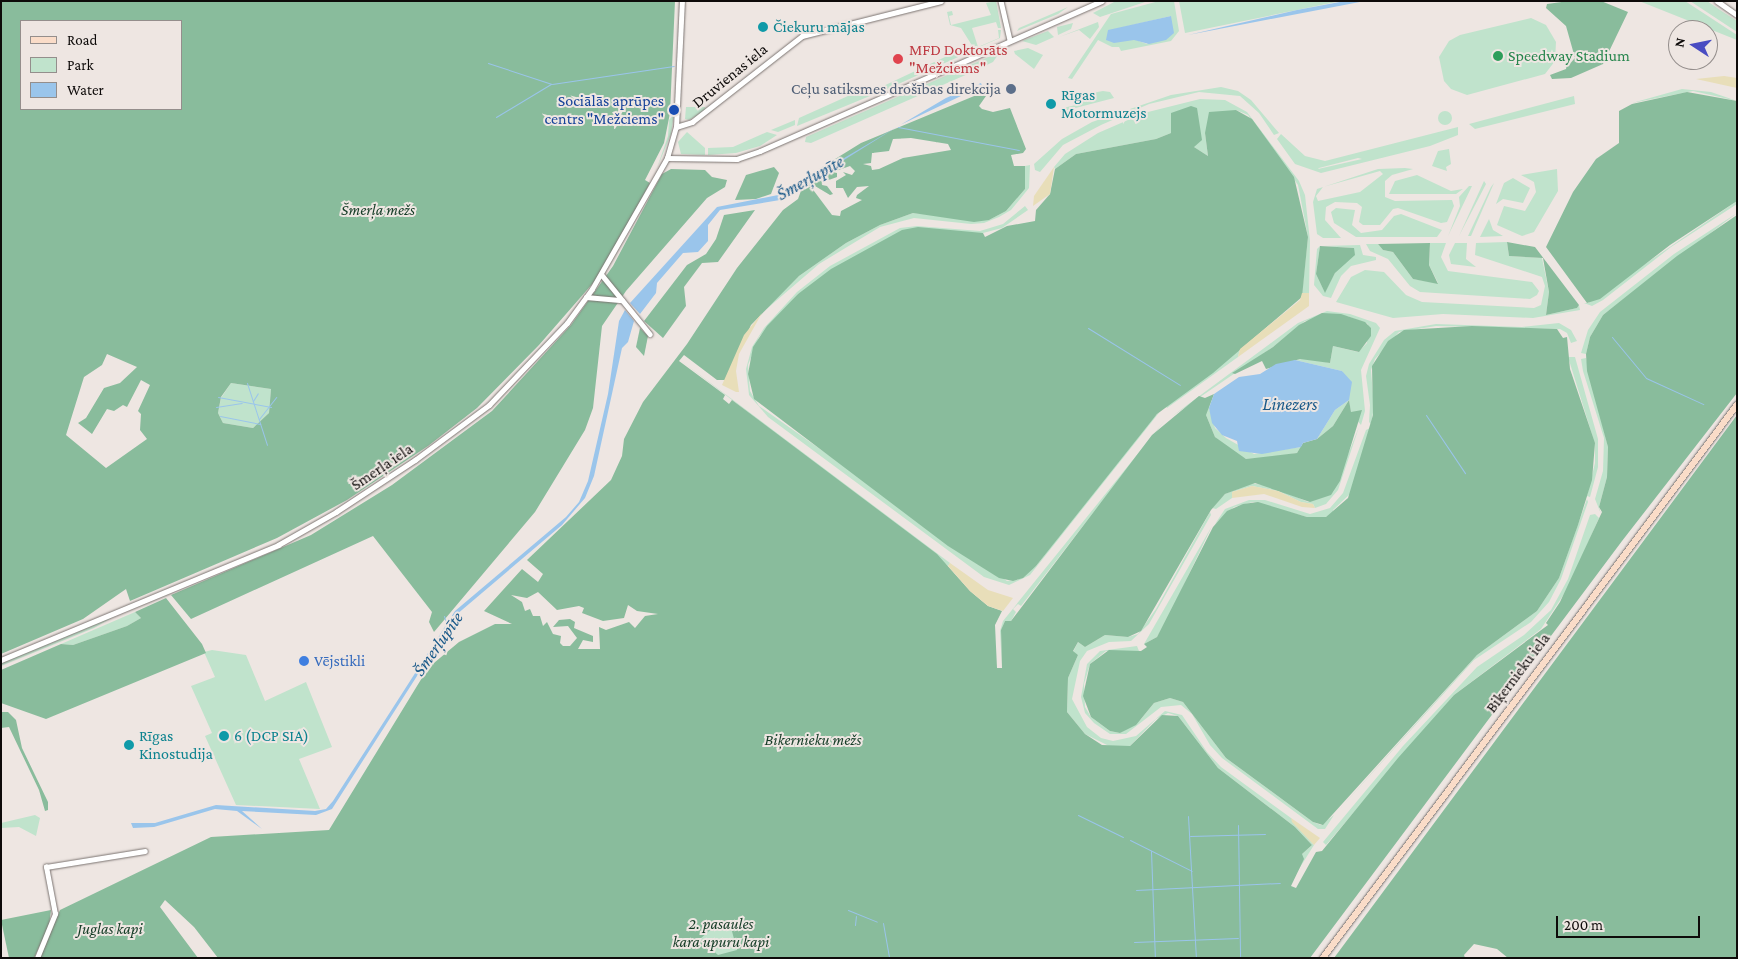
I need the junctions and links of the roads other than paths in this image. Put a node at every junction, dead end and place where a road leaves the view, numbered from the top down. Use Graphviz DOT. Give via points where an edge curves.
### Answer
graph roads {
  1 [pos="682,1"];
  2 [pos="941,1"];
  3 [pos="1001,1"];
  4 [pos="1101,1"];
  5 [pos="1717,1"];
  6 [pos="1737,15"];
  7 [pos="1010,40"];
  8 [pos="676,127"];
  9 [pos="667,158"];
  10 [pos="602,275"];
  11 [pos="586,297"];
  12 [pos="622,300"];
  13 [pos="650,334"];
  14 [pos="1737,405"];
  15 [pos="1,660"];
  16 [pos="144,851"];
  17 [pos="37,958"];
  18 [pos="1323,958"];
  1 -- 8 [label="street, Šmerļa iela"];
  2 -- 8 [label="street, Druvienas iela" via="802,36 692,122"];
  3 -- 7 [label="street"];
  4 -- 7 [label="street"];
  5 -- 6 [label="street"];
  7 -- 9 [label="street" via="760,152 737,159"];
  8 -- 9 [label="street, Šmerļa iela"];
  9 -- 10 [label="street, Šmerļa iela"];
  10 -- 11 [label="street, Šmerļa iela"];
  10 -- 12 [label="street"];
  11 -- 12 [label="street"];
  11 -- 15 [label="street, Šmerļa iela" via="542,351 489,405 415,460 336,512 278,545"];
  12 -- 13 [label="street"];
  14 -- 18 [label="main road, Biķernieku iela"];
  16 -- 17 [label="street" via="46,866 55,914"];
}
